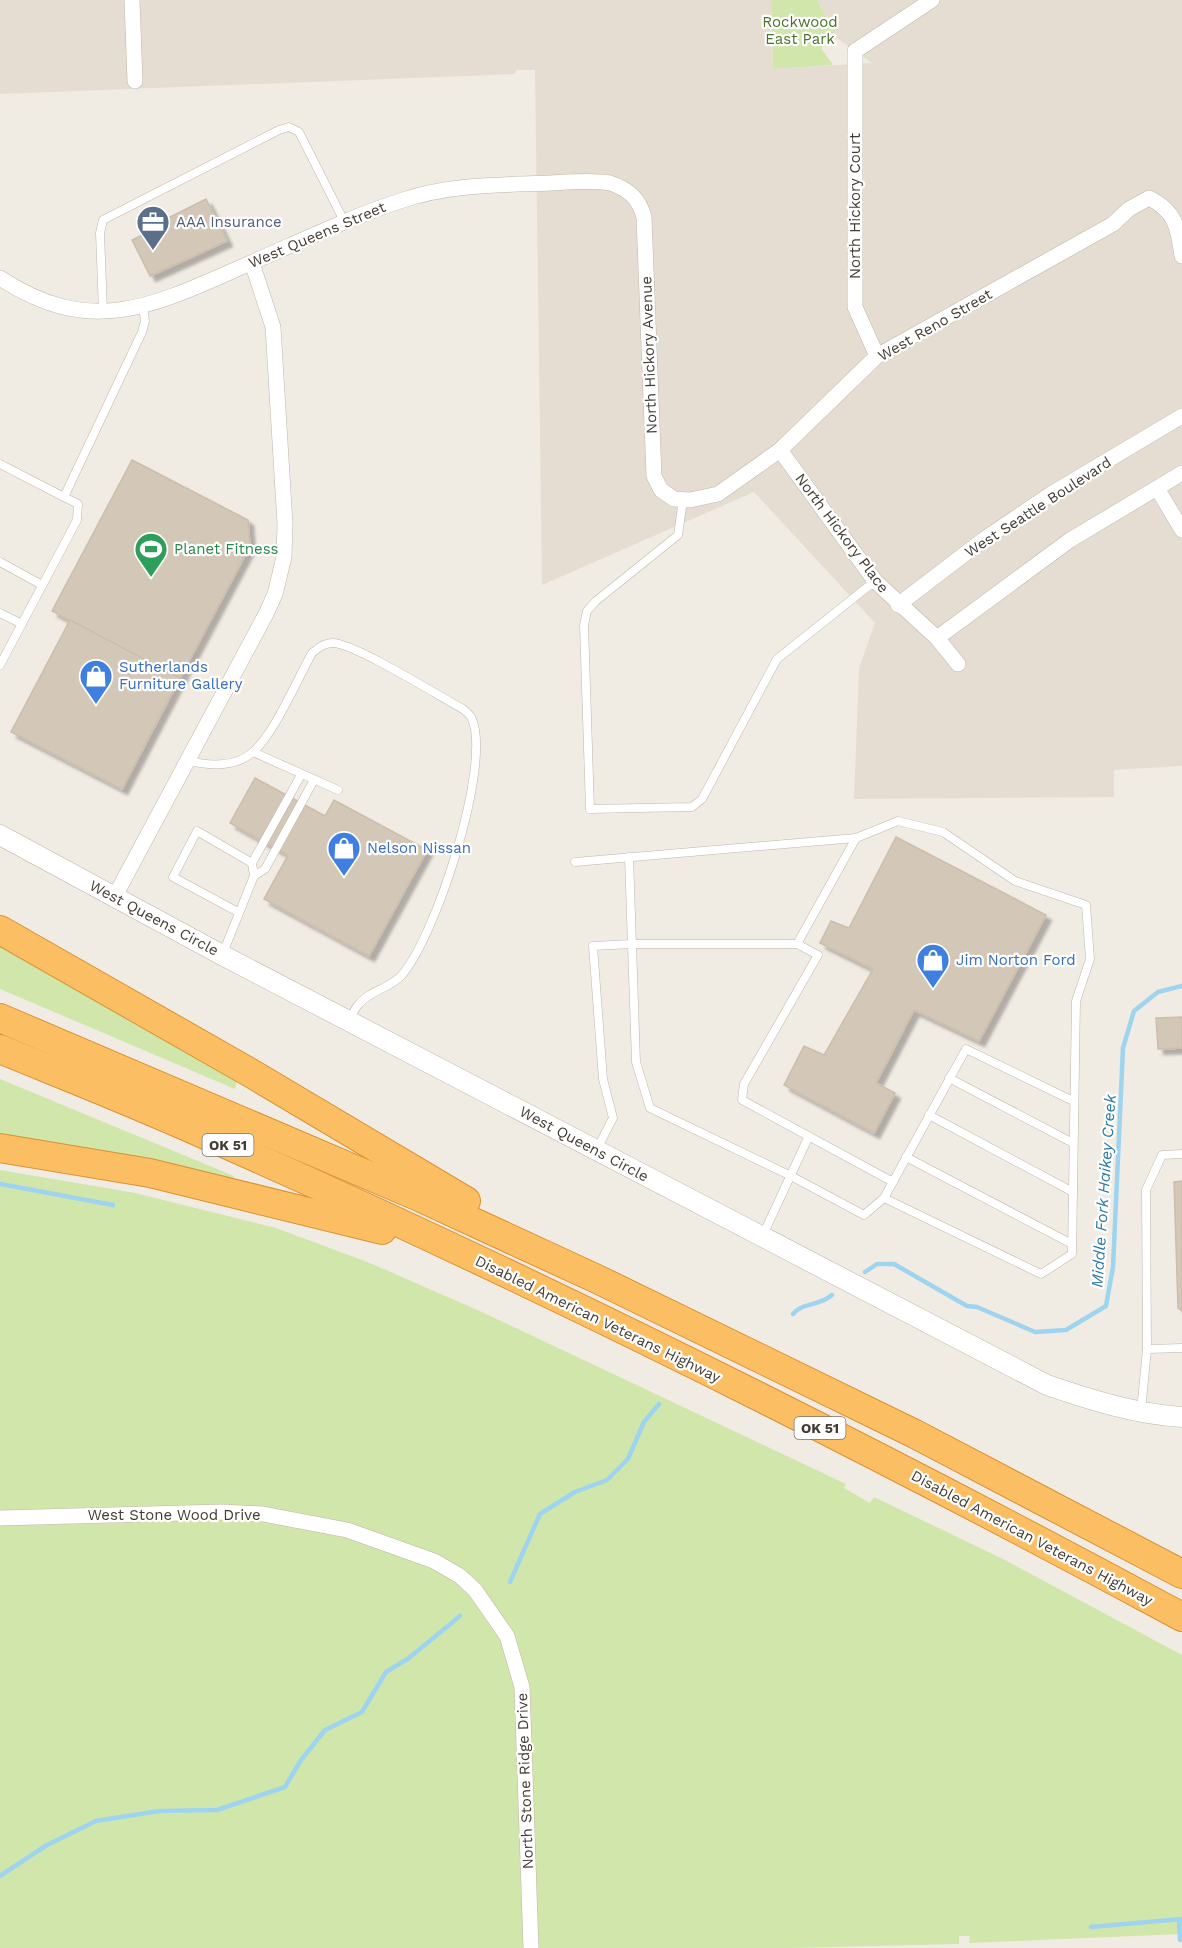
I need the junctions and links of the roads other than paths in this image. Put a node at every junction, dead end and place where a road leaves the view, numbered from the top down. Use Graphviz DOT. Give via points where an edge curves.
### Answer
graph roads {
  1 [pos="132,0"];
  2 [pos="932,0"];
  3 [pos="135,81"];
  4 [pos="639,203"];
  5 [pos="345,223"];
  6 [pos="1182,256"];
  7 [pos="252,263"];
  8 [pos="0,278"];
  9 [pos="143,307"];
  10 [pos="103,312"];
  11 [pos="878,356"];
  12 [pos="1182,416"];
  13 [pos="780,450"];
  14 [pos="0,464"];
  15 [pos="1182,473"];
  16 [pos="1157,488"];
  17 [pos="64,497"];
  18 [pos="678,500"];
  19 [pos="1182,530"];
  20 [pos="0,562"];
  21 [pos="876,581"];
  22 [pos="42,585"];
  23 [pos="898,605"];
  24 [pos="0,613"];
  25 [pos="22,624"];
  26 [pos="937,638"];
  27 [pos="0,664"];
  28 [pos="958,664"];
  29 [pos="253,752"];
  30 [pos="187,760"];
  31 [pos="301,775"];
  32 [pos="314,780"];
  33 [pos="339,790"];
  34 [pos="0,835"];
  35 [pos="856,838"];
  36 [pos="629,857"];
  37 [pos="575,862"];
  38 [pos="252,863"];
  39 [pos="254,876"];
  40 [pos="115,896"];
  41 [pos="238,912"];
  42 [pos="0,930"];
  43 [pos="632,944"];
  44 [pos="798,944"];
  45 [pos="222,955"];
  46 [pos="0,1018"];
  47 [pos="349,1021"];
  48 [pos="0,1049"];
  49 [pos="949,1078"];
  50 [pos="1074,1101"];
  51 [pos="929,1115"];
  52 [pos="808,1138"];
  53 [pos="1073,1143"];
  54 [pos="0,1148"];
  55 [pos="597,1150"];
  56 [pos="1182,1154"];
  57 [pos="906,1157"];
  58 [pos="791,1176"];
  59 [pos="893,1182"];
  60 [pos="1073,1192"];
  61 [pos="884,1198"];
  62 [pos="762,1237"];
  63 [pos="1072,1244"];
  64 [pos="454,1248"];
  65 [pos="597,1279"];
  66 [pos="1182,1348"];
  67 [pos="1147,1349"];
  68 [pos="1140,1412"];
  69 [pos="1182,1417"];
  70 [pos="0,1518"];
  71 [pos="1182,1574"];
  72 [pos="475,1590"];
  73 [pos="1182,1617"];
  74 [pos="531,1948"];
  1 -- 3 [label="street"];
  2 -- 11 [label="street, North Hickory Court" via="855,51 855,307"];
  4 -- 5 [label="street, West Queens Street" via="624,189 605,182 482,185 420,194"];
  4 -- 18 [label="street, North Hickory Avenue" via="646,240 653,467 660,490"];
  5 -- 7 [label="street, West Queens Street"];
  5 -- 10 [label="lane" via="299,132 289,127 279,130 103,220"];
  6 -- 11 [label="street, West Reno Street" via="1178,231 1166,206 1149,198 1113,224"];
  7 -- 9 [label="street, West Queens Street"];
  7 -- 30 [label="street" via="269,309 275,345 284,557 266,614"];
  8 -- 10 [label="street, West Queens Street" via="46,303"];
  9 -- 10 [label="street, West Queens Street"];
  9 -- 17 [label="lane" via="142,332"];
  11 -- 13 [label="street, West Reno Street"];
  12 -- 23 [label="street, West Seattle Boulevard" via="1051,494"];
  13 -- 18 [label="street, West Reno Street" via="718,494"];
  13 -- 21 [label="street, North Hickory Place"];
  14 -- 17 [label="lane"];
  15 -- 16 [label="street"];
  16 -- 19 [label="street"];
  16 -- 26 [label="street" via="1070,540"];
  17 -- 22 [label="lane" via="78,504 77,520"];
  18 -- 21 [label="lane" via="678,535 587,611 584,625 590,809 692,807 702,799 777,659"];
  20 -- 22 [label="lane"];
  21 -- 23 [label="street, North Hickory Place"];
  22 -- 25 [label="lane"];
  23 -- 26 [label="street, North Hickory Place"];
  24 -- 25 [label="lane"];
  25 -- 27 [label="lane"];
  26 -- 28 [label="street, North Hickory Place"];
  29 -- 30 [label="lane" via="216,766"];
  29 -- 31 [label="lane"];
  29 -- 47 [label="lane" via="312,653 331,643 356,650 472,717 472,785 455,857 433,919 400,976 359,1002"];
  30 -- 40 [label="street"];
  31 -- 32 [label="lane"];
  31 -- 38 [label="lane"];
  32 -- 33 [label="lane"];
  32 -- 39 [label="lane" via="265,869"];
  34 -- 40 [label="street, West Queens Circle"];
  35 -- 36 [label="lane"];
  35 -- 44 [label="lane"];
  35 -- 50 [label="lane" via="898,821 943,832 1015,881 1086,905 1090,959 1076,1001"];
  36 -- 37 [label="lane"];
  36 -- 43 [label="lane"];
  38 -- 39 [label="lane"];
  38 -- 41 [label="lane" via="197,831 173,877"];
  39 -- 41 [label="lane"];
  40 -- 45 [label="street, West Queens Circle"];
  41 -- 45 [label="lane" via="236,926"];
  42 -- 65 [label="highway" via="249,1072"];
  43 -- 44 [label="lane"];
  43 -- 55 [label="lane" via="593,946 603,1079 613,1118"];
  43 -- 58 [label="lane" via="636,1062 650,1108"];
  44 -- 52 [label="lane" via="818,955 744,1084 742,1100"];
  45 -- 47 [label="street, West Queens Circle"];
  46 -- 65 [label="highway, OK 51" via="406,1191"];
  47 -- 55 [label="street, West Queens Circle"];
  48 -- 64 [label="highway, Disabled American Veterans Highway / OK 51" via="218,1140"];
  49 -- 50 [label="lane" via="966,1049"];
  49 -- 51 [label="lane"];
  49 -- 53 [label="lane"];
  50 -- 53 [label="lane"];
  51 -- 57 [label="lane"];
  51 -- 60 [label="lane"];
  52 -- 58 [label="lane"];
  52 -- 59 [label="lane"];
  53 -- 60 [label="lane"];
  54 -- 64 [label="highway" via="150,1173"];
  55 -- 62 [label="street, West Queens Circle"];
  56 -- 67 [label="lane" via="1162,1155 1146,1190"];
  57 -- 59 [label="lane"];
  57 -- 63 [label="lane"];
  58 -- 61 [label="lane" via="864,1215"];
  58 -- 62 [label="lane"];
  59 -- 61 [label="lane"];
  60 -- 63 [label="lane"];
  61 -- 63 [label="lane" via="1041,1274 1072,1254"];
  62 -- 68 [label="street, West Queens Circle" via="1047,1385"];
  64 -- 73 [label="highway, Disabled American Veterans Highway / OK 51" via="898,1467"];
  65 -- 71 [label="highway, OK 51" via="876,1414"];
  66 -- 67 [label="lane"];
  67 -- 68 [label="lane"];
  68 -- 69 [label="street, West Queens Circle"];
  70 -- 72 [label="street, West Stone Wood Drive" via="220,1512 305,1520 347,1530 434,1561"];
  72 -- 74 [label="street, North Stone Ridge Drive" via="507,1636 522,1687"];
}
